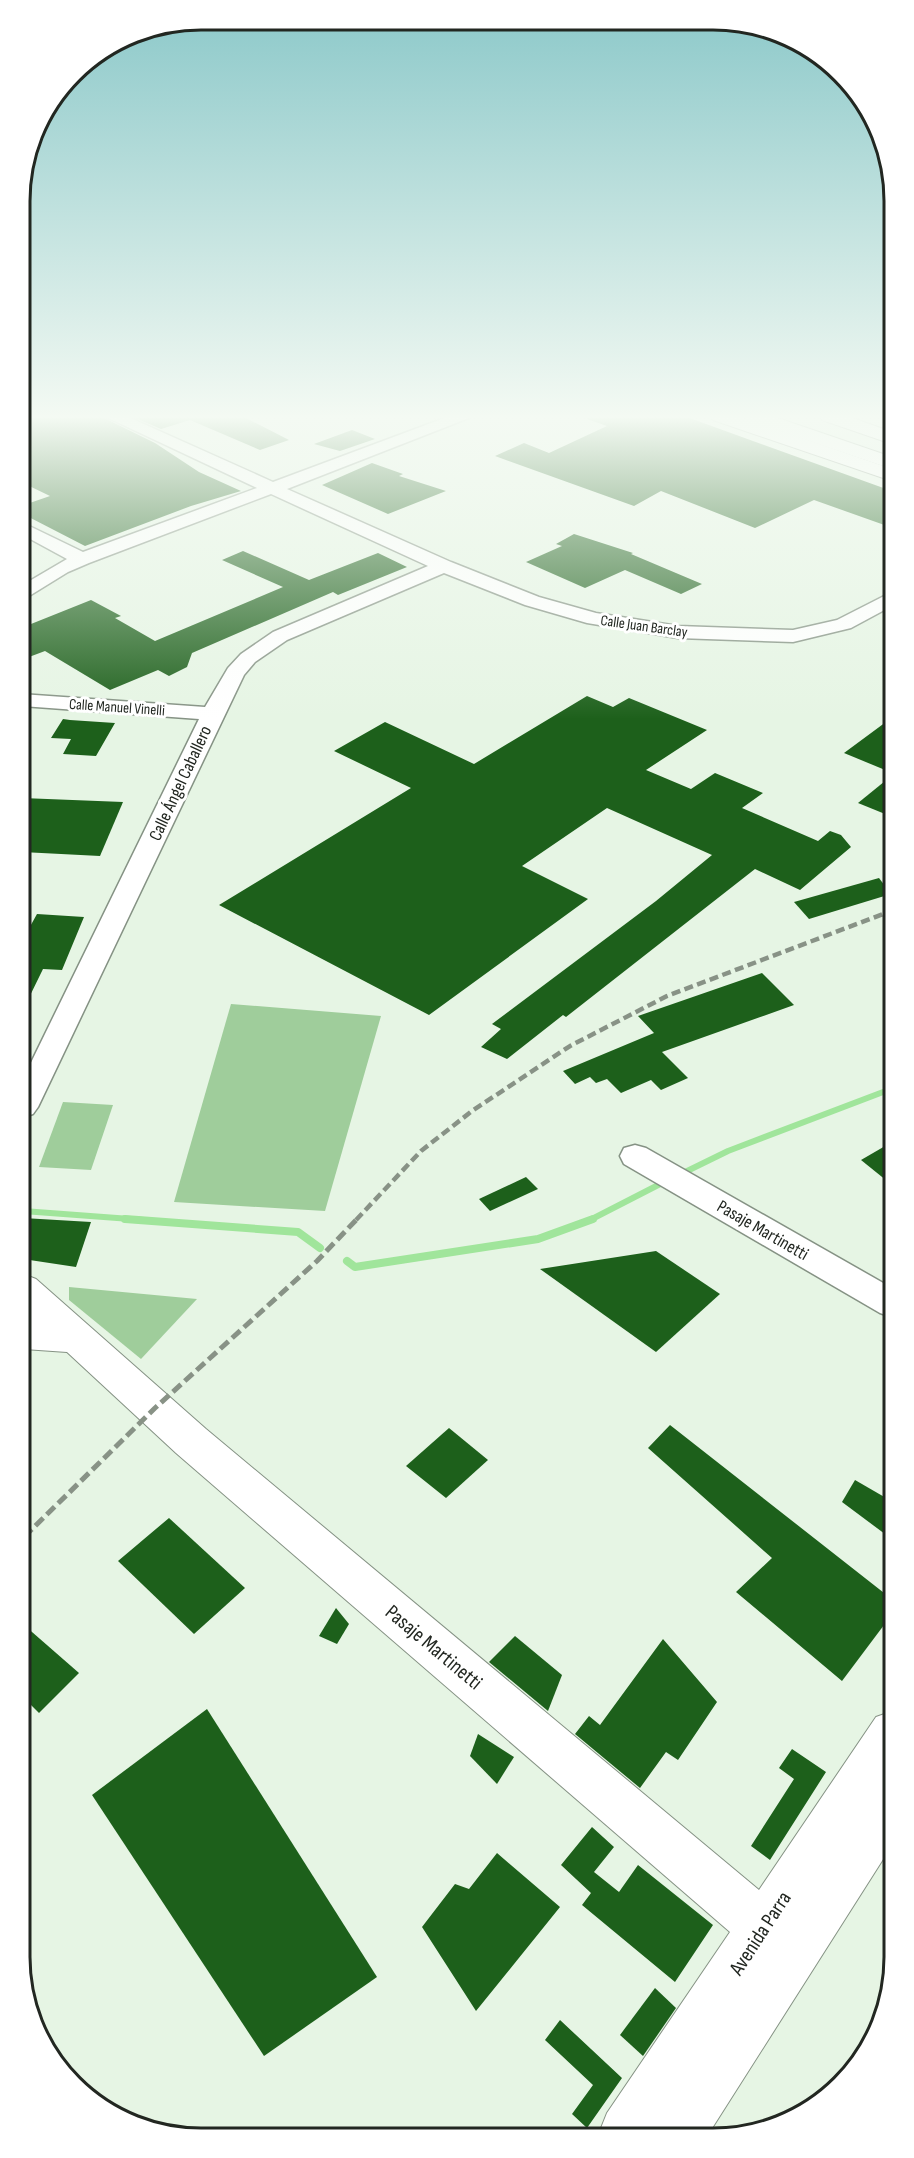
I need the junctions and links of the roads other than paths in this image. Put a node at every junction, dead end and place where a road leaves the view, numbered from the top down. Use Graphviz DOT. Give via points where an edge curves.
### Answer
graph roads {
  1 [pos="192,517"];
  2 [pos="334,517"];
  3 [pos="30,532"];
  4 [pos="81,558"];
  5 [pos="444,566"];
  6 [pos="30,589"];
  7 [pos="884,602"];
  8 [pos="30,701"];
  9 [pos="212,714"];
  10 [pos="30,1093"];
  11 [pos="647,1163"];
  12 [pos="30,1295"];
  13 [pos="884,1299"];
  14 [pos="30,1334"];
  15 [pos="80,1338"];
  16 [pos="884,1750"];
  17 [pos="884,1809"];
  18 [pos="778,1940"];
  19 [pos="631,2128"];
  20 [pos="679,2128"];
  1 -- 4 [label="street"];
  2 -- 5 [label="street, Calle Juan Barclay"];
  3 -- 4 [label="street"];
  4 -- 6 [label="street"];
  5 -- 7 [label="street, Calle Juan Barclay" via="532,601 594,619 678,632 769,637 820,631 850,621"];
  5 -- 9 [label="street, Calle Ángel Caballero" via="302,625 262,646 235,672"];
  8 -- 9 [label="street, Calle Manuel Vinelli"];
  9 -- 10 [label="street, Calle Ángel Caballero"];
  11 -- 13 [label="street, Pasaje Martinetti"];
  12 -- 15 [label="main road, Pasaje Martinetti"];
  14 -- 15 [label="main road"];
  15 -- 18 [label="main road, Pasaje Martinetti" via="191,1441"];
  16 -- 18 [label="main road, Avenida Parra"];
  17 -- 18 [label="main road, Avenida Parra"];
  18 -- 19 [label="main road, Avenida Parra"];
  18 -- 20 [label="main road, Avenida Parra"];
}
